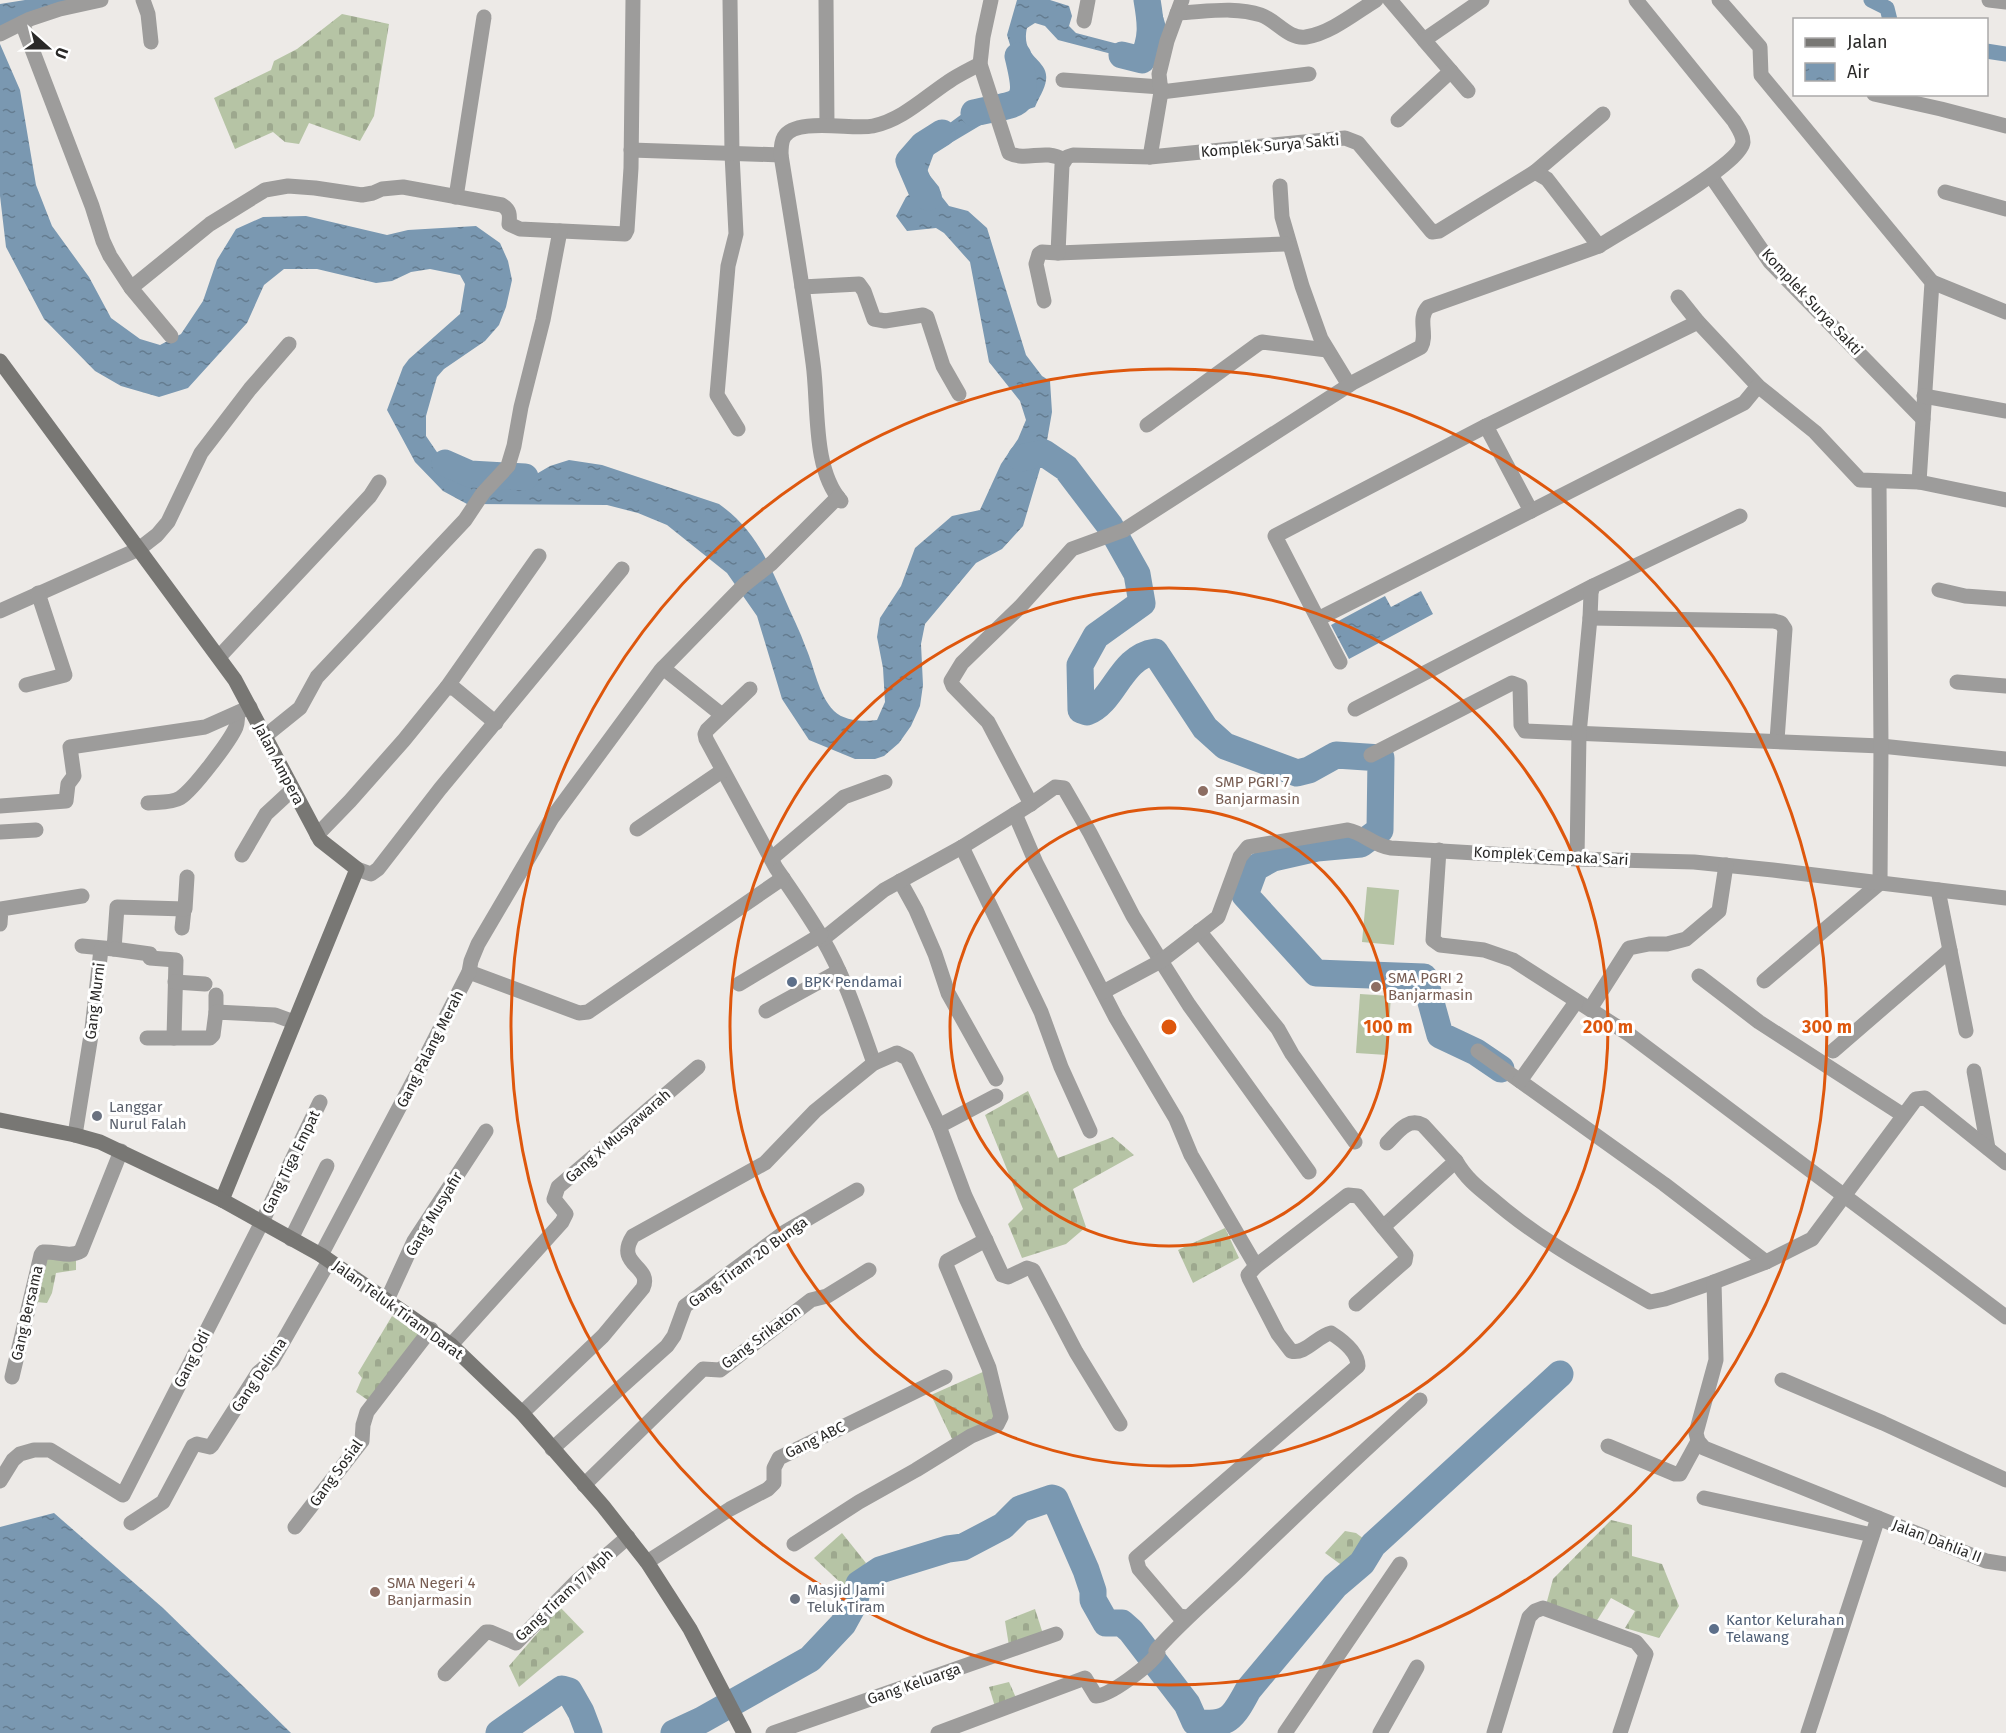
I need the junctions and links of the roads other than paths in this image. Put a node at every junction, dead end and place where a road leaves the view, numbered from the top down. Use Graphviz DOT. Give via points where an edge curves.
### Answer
graph roads {
  1 [pos="101,0"];
  2 [pos="143,0"];
  3 [pos="633,0"];
  4 [pos="730,0"];
  5 [pos="826,0"];
  6 [pos="991,0"];
  7 [pos="1088,0"];
  8 [pos="1376,0"];
  9 [pos="1390,0"];
  10 [pos="1482,0"];
  11 [pos="1636,0"];
  12 [pos="1719,0"];
  13 [pos="1989,0"];
  14 [pos="2006,2"];
  15 [pos="1180,7"];
  16 [pos="483,16"];
  17 [pos="1084,21"];
  18 [pos="11,29"];
  19 [pos="1424,40"];
  20 [pos="151,42"];
  21 [pos="980,64"];
  22 [pos="1451,71"];
  23 [pos="1309,74"];
  24 [pos="1063,80"];
  25 [pos="1161,90"];
  26 [pos="1468,91"];
  27 [pos="1883,96"];
  28 [pos="1603,114"];
  29 [pos="1398,120"];
  30 [pos="827,125"];
  31 [pos="2006,126"];
  32 [pos="631,150"];
  33 [pos="732,154"];
  34 [pos="781,155"];
  35 [pos="1150,157"];
  36 [pos="1064,160"];
  37 [pos="1535,172"];
  38 [pos="1711,176"];
  39 [pos="1280,186"];
  40 [pos="1945,192"];
  41 [pos="456,197"];
  42 [pos="2006,209"];
  43 [pos="560,231"];
  44 [pos="1285,244"];
  45 [pos="1599,246"];
  46 [pos="1058,253"];
  47 [pos="1932,282"];
  48 [pos="802,287"];
  49 [pos="131,288"];
  50 [pos="1678,297"];
  51 [pos="1044,302"];
  52 [pos="2006,312"];
  53 [pos="1698,322"];
  54 [pos="171,336"];
  55 [pos="289,344"];
  56 [pos="1327,350"];
  57 [pos="0,361"];
  58 [pos="1349,385"];
  59 [pos="1758,387"];
  60 [pos="959,394"];
  61 [pos="1924,396"];
  62 [pos="2006,411"];
  63 [pos="1923,419"];
  64 [pos="1147,425"];
  65 [pos="1486,426"];
  66 [pos="738,429"];
  67 [pos="379,482"];
  68 [pos="1879,482"];
  69 [pos="1919,482"];
  70 [pos="2006,500"];
  71 [pos="1531,512"];
  72 [pos="1740,516"];
  73 [pos="139,549"];
  74 [pos="540,556"];
  75 [pos="622,569"];
  76 [pos="1593,586"];
  77 [pos="1939,590"];
  78 [pos="38,593"];
  79 [pos="2006,599"];
  80 [pos="0,611"];
  81 [pos="1590,618"];
  82 [pos="1318,619"];
  83 [pos="219,657"];
  84 [pos="1340,662"];
  85 [pos="663,668"];
  86 [pos="1957,681"];
  87 [pos="26,685"];
  88 [pos="2006,686"];
  89 [pos="447,687"];
  90 [pos="750,688"];
  91 [pos="1355,709"];
  92 [pos="244,710"];
  93 [pos="722,715"];
  94 [pos="496,723"];
  95 [pos="1579,734"];
  96 [pos="264,737"];
  97 [pos="1777,740"];
  98 [pos="1881,746"];
  99 [pos="1371,755"];
  100 [pos="2006,759"];
  101 [pos="722,771"];
  102 [pos="885,782"];
  103 [pos="292,790"];
  104 [pos="148,803"];
  105 [pos="1031,804"];
  106 [pos="0,806"];
  107 [pos="1015,814"];
  108 [pos="637,829"];
  109 [pos="36,830"];
  110 [pos="0,832"];
  111 [pos="316,835"];
  112 [pos="962,847"];
  113 [pos="1439,850"];
  114 [pos="242,855"];
  115 [pos="772,858"];
  116 [pos="1577,859"];
  117 [pos="1726,865"];
  118 [pos="357,869"];
  119 [pos="187,877"];
  120 [pos="783,878"];
  121 [pos="900,881"];
  122 [pos="1880,883"];
  123 [pos="1938,890"];
  124 [pos="82,896"];
  125 [pos="2006,898"];
  126 [pos="184,909"];
  127 [pos="0,924"];
  128 [pos="182,928"];
  129 [pos="1199,931"];
  130 [pos="822,937"];
  131 [pos="82,946"];
  132 [pos="107,949"];
  133 [pos="1950,950"];
  134 [pos="1161,961"];
  135 [pos="839,971"];
  136 [pos="469,972"];
  137 [pos="1699,976"];
  138 [pos="1764,981"];
  139 [pos="175,982"];
  140 [pos="739,984"];
  141 [pos="1103,992"];
  142 [pos="1576,1002"];
  143 [pos="1590,1009"];
  144 [pos="766,1011"];
  145 [pos="216,1012"];
  146 [pos="294,1022"];
  147 [pos="1966,1031"];
  148 [pos="147,1038"];
  149 [pos="174,1038"];
  150 [pos="1478,1051"];
  151 [pos="1833,1051"];
  152 [pos="874,1063"];
  153 [pos="698,1067"];
  154 [pos="1974,1071"];
  155 [pos="996,1079"];
  156 [pos="1520,1081"];
  157 [pos="996,1096"];
  158 [pos="320,1102"];
  159 [pos="1904,1115"];
  160 [pos="0,1120"];
  161 [pos="939,1126"];
  162 [pos="486,1131"];
  163 [pos="1090,1131"];
  164 [pos="75,1135"];
  165 [pos="1355,1142"];
  166 [pos="1387,1143"];
  167 [pos="1988,1148"];
  168 [pos="121,1151"];
  169 [pos="1456,1161"];
  170 [pos="2006,1163"];
  171 [pos="327,1166"];
  172 [pos="1309,1172"];
  173 [pos="857,1190"];
  174 [pos="1846,1195"];
  175 [pos="222,1200"];
  176 [pos="262,1222"];
  177 [pos="1383,1227"];
  178 [pos="291,1239"];
  179 [pos="986,1240"];
  180 [pos="325,1258"];
  181 [pos="1766,1262"];
  182 [pos="1256,1266"];
  183 [pos="869,1270"];
  184 [pos="1714,1282"];
  185 [pos="387,1300"];
  186 [pos="1356,1304"];
  187 [pos="2006,1317"];
  188 [pos="431,1329"];
  189 [pos="451,1345"];
  190 [pos="12,1377"];
  191 [pos="945,1377"];
  192 [pos="1782,1380"];
  193 [pos="1420,1400"];
  194 [pos="522,1413"];
  195 [pos="1120,1424"];
  196 [pos="1698,1441"];
  197 [pos="1608,1446"];
  198 [pos="552,1449"];
  199 [pos="2006,1480"];
  200 [pos="0,1481"];
  201 [pos="584,1485"];
  202 [pos="1704,1498"];
  203 [pos="1878,1518"];
  204 [pos="131,1522"];
  205 [pos="296,1527"];
  206 [pos="1872,1535"];
  207 [pos="628,1537"];
  208 [pos="794,1544"];
  209 [pos="647,1562"];
  210 [pos="1400,1564"];
  211 [pos="2006,1564"];
  212 [pos="1186,1617"];
  213 [pos="1056,1634"];
  214 [pos="1417,1667"];
  215 [pos="445,1674"];
  216 [pos="743,1732"];
  217 [pos="773,1733"];
  218 [pos="938,1733"];
  219 [pos="1286,1733"];
  220 [pos="1380,1733"];
  221 [pos="1494,1733"];
  222 [pos="1620,1733"];
  223 [pos="1808,1733"];
  1 -- 18 [label="street" via="60,9"];
  2 -- 20 [label="street"];
  3 -- 32 [label="street"];
  4 -- 33 [label="street"];
  5 -- 30 [label="street"];
  6 -- 21 [label="street"];
  7 -- 17 [label="street"];
  8 -- 15 [label="street" via="1331,28 1304,38 1286,32 1264,16 1242,10"];
  9 -- 19 [label="street"];
  10 -- 19 [label="street"];
  11 -- 38 [label="street" via="1741,133 1743,143 1738,151"];
  12 -- 47 [label="street" via="1760,48 1761,75"];
  13 -- 14 [label="street"];
  15 -- 25 [label="street" via="1159,74"];
  16 -- 41 [label="street"];
  18 -- 49 [label="street" via="86,190 102,241"];
  19 -- 22 [label="street"];
  21 -- 30 [label="street" via="882,123 862,127"];
  21 -- 36 [label="street" via="1009,153 1047,153"];
  22 -- 26 [label="street"];
  22 -- 29 [label="street"];
  23 -- 25 [label="street"];
  24 -- 25 [label="street"];
  25 -- 35 [label="street"];
  27 -- 31 [label="street"];
  28 -- 37 [label="street"];
  30 -- 34 [label="street" via="792,129 782,140"];
  32 -- 33 [label="street"];
  32 -- 43 [label="street" via="625,234"];
  33 -- 34 [label="street"];
  33 -- 66 [label="street" via="736,234 728,266 717,395"];
  34 -- 48 [label="street"];
  35 -- 36 [label="street" via="1073,155"];
  35 -- 37 [label="street, Komplek Surya Sakti" via="1346,138 1358,143 1432,232"];
  36 -- 46 [label="street"];
  37 -- 45 [label="street" via="1547,179"];
  38 -- 45 [label="street"];
  38 -- 63 [label="street, Komplek Surya Sakti" via="1770,262"];
  39 -- 56 [label="street" via="1282,217 1302,286"];
  40 -- 42 [label="street"];
  41 -- 43 [label="street" via="508,209 513,227"];
  41 -- 49 [label="street" via="403,187 362,195 288,186 265,190 210,224"];
  43 -- 96 [label="street" via="508,466 465,520 317,676 300,708"];
  44 -- 46 [label="street"];
  45 -- 58 [label="street" via="1428,307 1422,318 1421,347"];
  46 -- 51 [label="street" via="1042,252 1037,259"];
  47 -- 52 [label="street"];
  47 -- 61 [label="street"];
  48 -- 60 [label="street" via="859,284 874,319 927,317 943,366"];
  48 -- 85 [label="street" via="820,441 828,480 839,499 744,585"];
  49 -- 54 [label="street"];
  50 -- 53 [label="street"];
  53 -- 59 [label="street"];
  53 -- 65 [label="street"];
  55 -- 73 [label="street" via="201,453 168,522"];
  56 -- 58 [label="street"];
  56 -- 64 [label="street" via="1262,342"];
  57 -- 73 [label="street, Jalan Ampera"];
  58 -- 105 [label="street" via="1124,530 1072,549 952,676 953,686 988,722"];
  59 -- 68 [label="street" via="1815,432 1860,480"];
  59 -- 71 [label="street" via="1743,403"];
  61 -- 62 [label="street"];
  61 -- 63 [label="street"];
  63 -- 69 [label="street"];
  65 -- 71 [label="street"];
  65 -- 82 [label="street" via="1275,536"];
  67 -- 83 [label="street"];
  68 -- 69 [label="street"];
  68 -- 98 [label="street"];
  69 -- 70 [label="street"];
  71 -- 82 [label="street"];
  72 -- 76 [label="street"];
  73 -- 78 [label="street"];
  73 -- 83 [label="street, Jalan Ampera"];
  74 -- 89 [label="street"];
  75 -- 94 [label="street"];
  76 -- 81 [label="street"];
  76 -- 91 [label="street"];
  77 -- 79 [label="street"];
  78 -- 80 [label="street"];
  78 -- 87 [label="street" via="64,675"];
  81 -- 95 [label="street"];
  81 -- 97 [label="street" via="1781,623 1785,629"];
  82 -- 84 [label="street"];
  83 -- 92 [label="street, Jalan Ampera"];
  85 -- 93 [label="street"];
  85 -- 136 [label="street" via="552,818 478,944"];
  86 -- 88 [label="street"];
  89 -- 94 [label="street"];
  89 -- 111 [label="street"];
  90 -- 93 [label="street"];
  92 -- 96 [label="street, Jalan Ampera"];
  92 -- 104 [label="street" via="232,734 184,795 176,800"];
  92 -- 106 [label="street" via="206,727 70,747 74,776 68,784 66,801"];
  93 -- 101 [label="street" via="705,734"];
  94 -- 118 [label="street" via="378,869 371,874"];
  95 -- 97 [label="street"];
  95 -- 99 [label="street" via="1525,731 1521,725 1520,686 1512,683"];
  95 -- 116 [label="street"];
  96 -- 103 [label="street, Jalan Ampera"];
  97 -- 98 [label="street"];
  98 -- 100 [label="street"];
  98 -- 122 [label="street"];
  101 -- 108 [label="street"];
  101 -- 115 [label="street"];
  102 -- 115 [label="street" via="844,797"];
  103 -- 111 [label="street, Jalan Ampera"];
  103 -- 114 [label="street" via="266,814"];
  105 -- 107 [label="street"];
  105 -- 134 [label="street" via="1055,787 1064,788"];
  107 -- 112 [label="street"];
  107 -- 141 [label="street"];
  109 -- 110 [label="street"];
  111 -- 118 [label="street, Jalan Ampera"];
  112 -- 121 [label="street"];
  112 -- 163 [label="street" via="1041,1012"];
  113 -- 116 [label="street, Komplek Cempaka Sari"];
  113 -- 129 [label="street, Komplek Cempaka Sari" via="1379,846 1348,830 1248,847 1240,857 1218,916"];
  113 -- 142 [label="street" via="1433,940 1440,945 1484,950 1513,960"];
  115 -- 120 [label="street"];
  116 -- 117 [label="street, Komplek Cempaka Sari"];
  117 -- 122 [label="street, Komplek Cempaka Sari"];
  117 -- 143 [label="street" via="1719,910 1686,939 1629,948"];
  118 -- 146 [label="street"];
  119 -- 126 [label="street"];
  120 -- 130 [label="street"];
  120 -- 136 [label="street, Gang Palang Merah" via="583,1013"];
  121 -- 130 [label="street"];
  121 -- 155 [label="street" via="930,943 948,993"];
  122 -- 123 [label="street, Komplek Cempaka Sari"];
  122 -- 138 [label="street"];
  123 -- 125 [label="street, Komplek Cempaka Sari"];
  123 -- 133 [label="street"];
  124 -- 127 [label="street" via="2,909"];
  126 -- 128 [label="street"];
  126 -- 132 [label="street, Gang Murni" via="117,907"];
  129 -- 134 [label="street, Komplek Cempaka Sari"];
  129 -- 165 [label="street" via="1278,1029"];
  130 -- 135 [label="street"];
  130 -- 140 [label="street"];
  131 -- 132 [label="street"];
  132 -- 139 [label="street" via="176,960"];
  132 -- 164 [label="street, Gang Murni"];
  133 -- 147 [label="street"];
  133 -- 151 [label="street"];
  134 -- 141 [label="street, Komplek Cempaka Sari"];
  134 -- 172 [label="street"];
  135 -- 144 [label="street"];
  135 -- 152 [label="street"];
  136 -- 180 [label="street, Gang Palang Merah"];
  137 -- 159 [label="street" via="1819,1063"];
  139 -- 145 [label="street" via="211,990"];
  139 -- 149 [label="street"];
  141 -- 182 [label="street"];
  142 -- 143 [label="street"];
  142 -- 156 [label="street"];
  143 -- 174 [label="street"];
  145 -- 146 [label="street" via="275,1016"];
  145 -- 149 [label="street" via="212,1037"];
  146 -- 175 [label="street"];
  148 -- 149 [label="street"];
  150 -- 156 [label="street"];
  152 -- 161 [label="street" via="897,1053 907,1058"];
  152 -- 194 [label="street" via="815,1111 765,1163 633,1236 627,1255 644,1275 643,1288 603,1336"];
  153 -- 189 [label="street, Gang X Musyawarah" via="558,1187 554,1199 566,1214 562,1222"];
  154 -- 167 [label="street"];
  156 -- 181 [label="street"];
  157 -- 161 [label="street"];
  158 -- 176 [label="street, Gang Tiga Empat"];
  159 -- 167 [label="street" via="1916,1099 1926,1098"];
  159 -- 174 [label="street"];
  160 -- 164 [label="street, Jalan Teluk Tiram Darat"];
  161 -- 179 [label="street"];
  162 -- 185 [label="street, Gang Musyafir" via="414,1241"];
  164 -- 168 [label="street, Jalan Teluk Tiram Darat"];
  166 -- 169 [label="street" via="1407,1124 1418,1123"];
  167 -- 170 [label="street"];
  168 -- 175 [label="street, Jalan Teluk Tiram Darat"];
  168 -- 190 [label="street, Gang Bersama" via="81,1251 74,1255 41,1255"];
  169 -- 177 [label="street"];
  169 -- 184 [label="street" via="1464,1175 1506,1212 1556,1247 1650,1302"];
  171 -- 178 [label="street"];
  173 -- 198 [label="street, Gang Tiram 20 Bunga" via="785,1232 685,1306 667,1346"];
  174 -- 181 [label="street" via="1812,1239"];
  174 -- 187 [label="street"];
  175 -- 176 [label="street, Jalan Teluk Tiram Darat"];
  176 -- 178 [label="street, Jalan Teluk Tiram Darat"];
  176 -- 200 [label="street, Gang Odi" via="123,1496 50,1450 34,1449 20,1454"];
  177 -- 182 [label="street" via="1358,1196 1348,1196"];
  177 -- 186 [label="street" via="1406,1255 1405,1261"];
  178 -- 180 [label="street, Jalan Teluk Tiram Darat"];
  179 -- 195 [label="street" via="1002,1275 1033,1270"];
  179 -- 208 [label="street" via="946,1265 989,1368 1000,1421"];
  180 -- 185 [label="street, Jalan Teluk Tiram Darat"];
  180 -- 204 [label="street, Gang Delima" via="272,1361 258,1373 212,1445 193,1446 163,1502"];
  181 -- 184 [label="street"];
  182 -- 212 [label="street" via="1249,1278 1291,1351 1299,1352 1331,1333 1350,1349 1358,1366 1136,1558 1139,1569 1179,1616"];
  183 -- 201 [label="street, Gang Srikaton" via="827,1296 811,1300 720,1370 703,1369"];
  184 -- 196 [label="street" via="1716,1360 1696,1433"];
  185 -- 188 [label="street, Jalan Teluk Tiram Darat"];
  188 -- 189 [label="street, Jalan Teluk Tiram Darat"];
  188 -- 205 [label="street, Gang Sosial" via="367,1412 362,1441"];
  189 -- 194 [label="street, Jalan Teluk Tiram Darat"];
  191 -- 209 [label="street, Gang ABC" via="779,1458 774,1483 768,1489"];
  192 -- 199 [label="street"];
  193 -- 212 [label="street"];
  194 -- 198 [label="street, Jalan Teluk Tiram Darat"];
  196 -- 197 [label="street" via="1680,1474"];
  196 -- 203 [label="street" via="1704,1448"];
  198 -- 201 [label="street, Jalan Teluk Tiram Darat"];
  201 -- 207 [label="street, Jalan Teluk Tiram Darat"];
  202 -- 206 [label="street"];
  203 -- 206 [label="street, Jalan Dahlia II"];
  203 -- 211 [label="street, Jalan Dahlia II" via="1986,1561"];
  206 -- 223 [label="street, Jalan Dahlia II"];
  207 -- 209 [label="street, Jalan Teluk Tiram Darat"];
  207 -- 215 [label="street, Gang Tiram 17 Mph" via="576,1582 516,1644 486,1632"];
  209 -- 216 [label="street, Jalan Teluk Tiram Darat" via="690,1629"];
  210 -- 219 [label="street"];
  212 -- 218 [label="street" via="1153,1659 1098,1697 1085,1678"];
  213 -- 217 [label="street, Gang Keluarga"];
  214 -- 220 [label="street"];
  221 -- 222 [label="street" via="1529,1617 1543,1608 1636,1642 1647,1654"];
}
